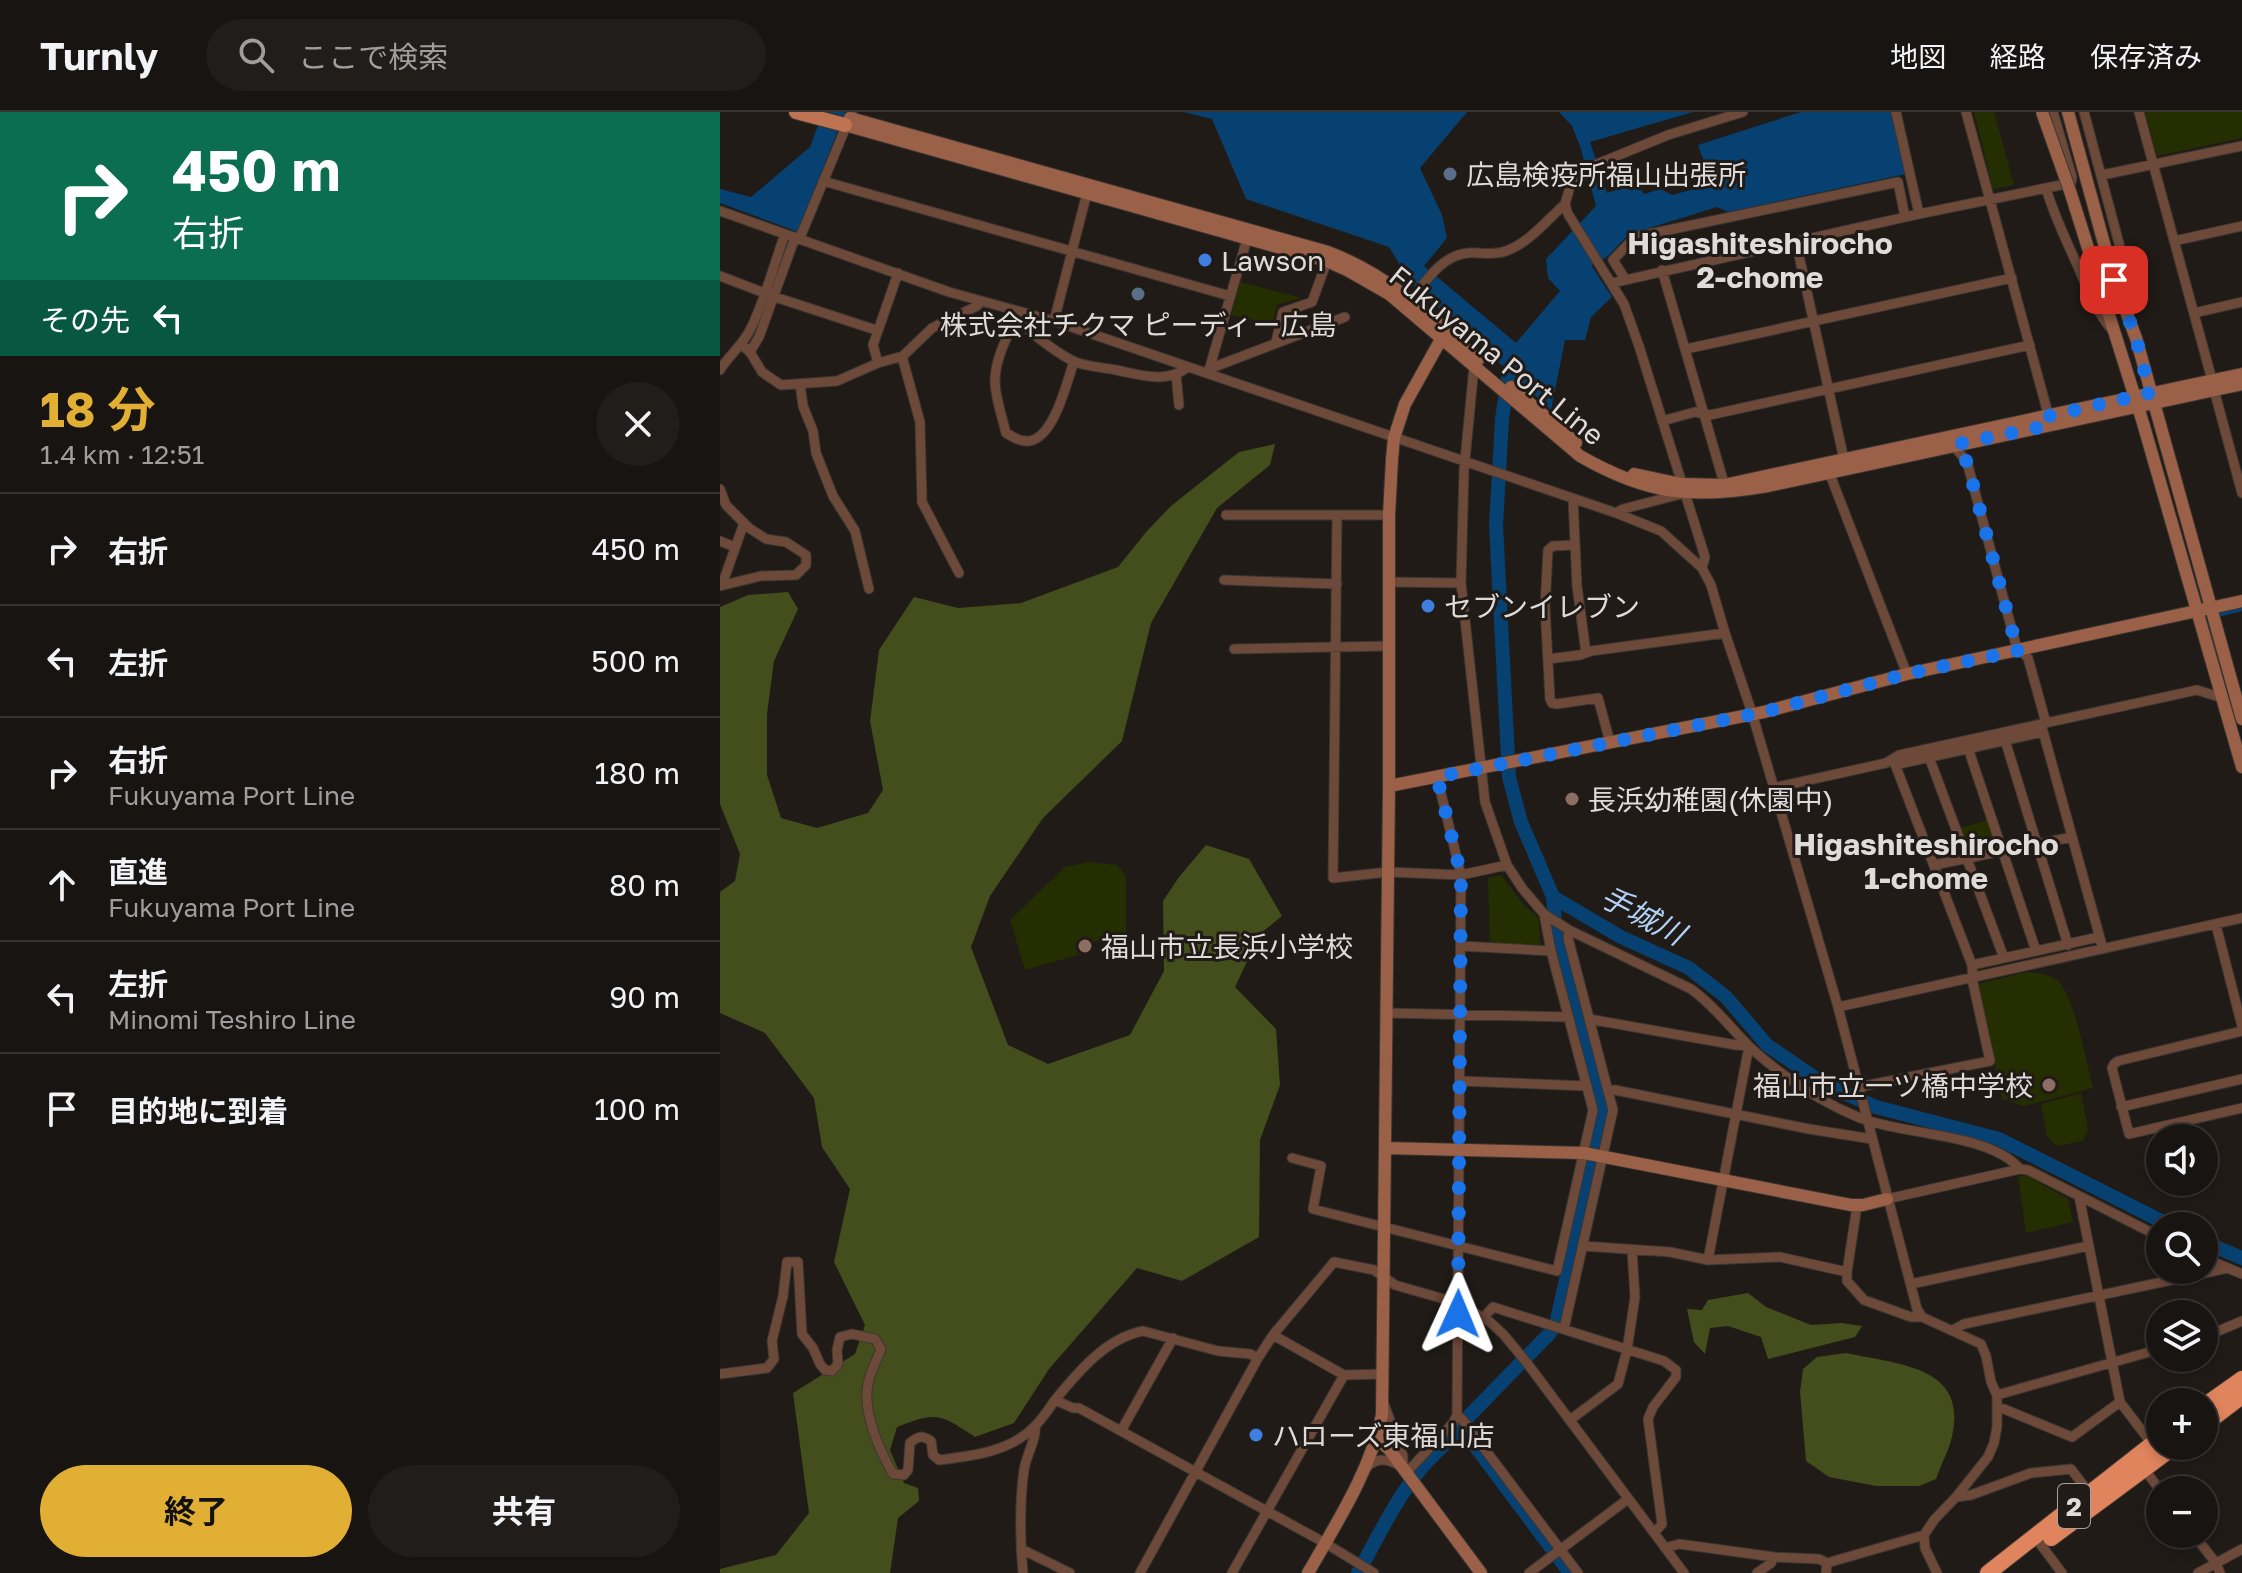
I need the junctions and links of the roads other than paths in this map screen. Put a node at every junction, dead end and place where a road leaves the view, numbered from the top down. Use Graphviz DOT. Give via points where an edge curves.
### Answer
graph roads {
  1 [pos="796,112"];
  2 [pos="830,112"];
  3 [pos="1743,112"];
  4 [pos="1896,112"];
  5 [pos="1966,112"];
  6 [pos="2042,112"];
  7 [pos="2053,112"];
  8 [pos="2068,112"];
  9 [pos="2084,112"];
  10 [pos="2139,112"];
  11 [pos="847,119"];
  12 [pos="2242,146"];
  13 [pos="2153,165"];
  14 [pos="2102,175"];
  15 [pos="823,181"];
  16 [pos="2046,188"];
  17 [pos="1087,193"];
  18 [pos="1990,200"];
  19 [pos="1565,204"];
  20 [pos="720,211"];
  21 [pos="1919,214"];
  22 [pos="1905,217"];
  23 [pos="2242,226"];
  24 [pos="785,234"];
  25 [pos="798,238"];
  26 [pos="1247,239"];
  27 [pos="2174,241"];
  28 [pos="1796,242"];
  29 [pos="1072,252"];
  30 [pos="1327,261"];
  31 [pos="1662,270"];
  32 [pos="898,273"];
  33 [pos="720,276"];
  34 [pos="2012,278"];
  35 [pos="1625,279"];
  36 [pos="1612,283"];
  37 [pos="764,292"];
  38 [pos="1230,296"];
  39 [pos="775,297"];
  40 [pos="1413,297"];
  41 [pos="981,301"];
  42 [pos="2242,302"];
  43 [pos="1009,308"];
  44 [pos="2127,313"];
  45 [pos="2194,313"];
  46 [pos="1345,317"];
  47 [pos="1016,318"];
  48 [pos="1054,321"];
  49 [pos="1815,321"];
  50 [pos="876,330"];
  51 [pos="1444,335"];
  52 [pos="2116,336"];
  53 [pos="1276,342"];
  54 [pos="2030,345"];
  55 [pos="746,349"];
  56 [pos="1686,349"];
  57 [pos="725,353"];
  58 [pos="903,356"];
  59 [pos="1074,361"];
  60 [pos="878,363"];
  61 [pos="1477,366"];
  62 [pos="1188,367"];
  63 [pos="720,370"];
  64 [pos="1208,373"];
  65 [pos="1176,374"];
  66 [pos="2242,374"];
  67 [pos="800,384"];
  68 [pos="2242,384"];
  69 [pos="2213,385"];
  70 [pos="1828,389"];
  71 [pos="2151,399"];
  72 [pos="2136,402"];
  73 [pos="1179,405"];
  74 [pos="1703,413"];
  75 [pos="2050,420"];
  76 [pos="1662,421"];
  77 [pos="1394,438"];
  78 [pos="1957,444"];
  79 [pos="1468,462"];
  80 [pos="1845,464"];
  81 [pos="1829,472"];
  82 [pos="1682,488"];
  83 [pos="720,489"];
  84 [pos="1725,489"];
  85 [pos="2242,493"];
  86 [pos="1573,499"];
  87 [pos="1616,513"];
  88 [pos="1226,515"];
  89 [pos="1337,515"];
  90 [pos="1389,515"];
  91 [pos="744,523"];
  92 [pos="720,541"];
  93 [pos="1574,545"];
  94 [pos="735,547"];
  95 [pos="1702,568"];
  96 [pos="959,573"];
  97 [pos="1224,580"];
  98 [pos="1389,582"];
  99 [pos="1461,583"];
  100 [pos="1337,584"];
  101 [pos="721,586"];
  102 [pos="869,589"];
  103 [pos="2242,601"];
  104 [pos="2204,609"];
  105 [pos="1725,633"];
  106 [pos="1390,646"];
  107 [pos="1336,647"];
  108 [pos="1234,649"];
  109 [pos="2021,650"];
  110 [pos="1586,653"];
  111 [pos="1548,659"];
  112 [pos="1907,674"];
  113 [pos="2222,694"];
  114 [pos="1752,713"];
  115 [pos="2242,719"];
  116 [pos="2043,726"];
  117 [pos="2005,740"];
  118 [pos="1610,742"];
  119 [pos="1968,748"];
  120 [pos="1929,757"];
  121 [pos="1894,762"];
  122 [pos="2242,767"];
  123 [pos="1481,768"];
  124 [pos="1437,777"];
  125 [pos="1389,786"];
  126 [pos="1773,788"];
  127 [pos="2072,837"];
  128 [pos="2037,845"];
  129 [pos="2002,851"];
  130 [pos="1968,859"];
  131 [pos="1507,865"];
  132 [pos="1934,865"];
  133 [pos="1388,872"];
  134 [pos="1461,875"];
  135 [pos="1545,914"];
  136 [pos="2242,918"];
  137 [pos="2216,925"];
  138 [pos="1566,928"];
  139 [pos="2099,937"];
  140 [pos="2068,945"];
  141 [pos="1461,946"];
  142 [pos="2103,949"];
  143 [pos="1551,951"];
  144 [pos="2036,951"];
  145 [pos="2004,958"];
  146 [pos="1972,965"];
  147 [pos="1974,977"];
  148 [pos="1838,1007"];
  149 [pos="1386,1013"];
  150 [pos="1461,1014"];
  151 [pos="1569,1017"];
  152 [pos="1589,1019"];
  153 [pos="2242,1029"];
  154 [pos="1749,1046"];
  155 [pos="2242,1079"];
  156 [pos="1460,1081"];
  157 [pos="1587,1086"];
  158 [pos="1859,1089"];
  159 [pos="1608,1091"];
  160 [pos="2121,1107"];
  161 [pos="2242,1108"];
  162 [pos="1737,1115"];
  163 [pos="1866,1118"];
  164 [pos="1872,1139"];
  165 [pos="1385,1148"];
  166 [pos="1459,1150"];
  167 [pos="1594,1155"];
  168 [pos="1292,1158"];
  169 [pos="2020,1169"];
  170 [pos="1724,1181"];
  171 [pos="2079,1196"];
  172 [pos="1887,1199"];
  173 [pos="1857,1206"];
  174 [pos="1384,1227"];
  175 [pos="2146,1230"];
  176 [pos="1459,1246"];
  177 [pos="1583,1246"];
  178 [pos="2088,1246"];
  179 [pos="1632,1250"];
  180 [pos="1708,1260"];
  181 [pos="2218,1264"];
  182 [pos="2228,1268"];
  183 [pos="1847,1272"];
  184 [pos="2242,1274"];
  185 [pos="1384,1277"];
  186 [pos="1911,1284"];
  187 [pos="2098,1297"];
  188 [pos="1458,1303"];
  189 [pos="1922,1317"];
  190 [pos="1483,1318"];
  191 [pos="2242,1321"];
  192 [pos="1559,1327"];
  193 [pos="1953,1330"];
  194 [pos="2218,1331"];
  195 [pos="1273,1335"];
  196 [pos="1173,1338"];
  197 [pos="1627,1350"];
  198 [pos="2146,1352"];
  199 [pos="1258,1358"];
  200 [pos="2112,1361"];
  201 [pos="720,1374"];
  202 [pos="1383,1374"];
  203 [pos="1344,1375"];
  204 [pos="2242,1379"];
  205 [pos="1997,1395"];
  206 [pos="2218,1396"];
  207 [pos="2242,1396"];
  208 [pos="1055,1400"];
  209 [pos="1382,1401"];
  210 [pos="2120,1402"];
  211 [pos="1997,1408"];
  212 [pos="2218,1414"];
  213 [pos="1462,1420"];
  214 [pos="1570,1420"];
  215 [pos="1035,1427"];
  216 [pos="2146,1430"];
  217 [pos="1121,1431"];
  218 [pos="1377,1439"];
  219 [pos="2146,1449"];
  220 [pos="2156,1460"];
  221 [pos="1366,1468"];
  222 [pos="2144,1469"];
  223 [pos="1196,1473"];
  224 [pos="1409,1475"];
  225 [pos="2149,1476"];
  226 [pos="2090,1494"];
  227 [pos="1956,1497"];
  228 [pos="1628,1499"];
  229 [pos="1266,1513"];
  230 [pos="1654,1533"];
  231 [pos="1924,1535"];
  232 [pos="1325,1543"];
  233 [pos="2041,1545"];
  234 [pos="1665,1548"];
  235 [pos="2203,1548"];
  236 [pos="1021,1549"];
  237 [pos="2242,1549"];
  238 [pos="1557,1552"];
  239 [pos="1774,1557"];
  240 [pos="1366,1568"];
  241 [pos="1827,1568"];
  242 [pos="2218,1568"];
  243 [pos="1023,1573"];
  244 [pos="1070,1573"];
  245 [pos="1140,1573"];
  246 [pos="1232,1573"];
  247 [pos="1308,1573"];
  248 [pos="1481,1573"];
  249 [pos="1529,1573"];
  250 [pos="1578,1573"];
  251 [pos="1684,1573"];
  252 [pos="1757,1573"];
  253 [pos="1937,1573"];
  254 [pos="1988,1573"];
  255 [pos="2004,1573"];
  256 [pos="2062,1573"];
  257 [pos="2198,1573"];
  1 -- 11 [label="main road"];
  2 -- 11 [label="main road"];
  3 -- 19 [label="street" via="1597,164 1570,187"];
  4 -- 21 [label="street"];
  5 -- 18 [label="street"];
  6 -- 52 [label="main road, bridge"];
  7 -- 16 [label="street" via="2072,177 2071,183"];
  8 -- 44 [label="main road"];
  9 -- 14 [label="street"];
  10 -- 13 [label="street"];
  11 -- 15 [label="street"];
  11 -- 17 [label="main road, Fukuyama Port Line"];
  11 -- 40 [label="main road, Fukuyama Port Line" via="1328,252"];
  12 -- 13 [label="street"];
  13 -- 14 [label="street"];
  13 -- 27 [label="street"];
  14 -- 44 [label="street" via="2133,296"];
  15 -- 25 [label="street"];
  15 -- 29 [label="street"];
  16 -- 18 [label="street"];
  16 -- 52 [label="street" via="2088,290"];
  17 -- 26 [label="main road, Fukuyama Port Line"];
  17 -- 29 [label="street"];
  18 -- 21 [label="street"];
  18 -- 34 [label="street"];
  19 -- 36 [label="street"];
  19 -- 40 [label="street" via="1508,250 1454,256"];
  20 -- 24 [label="street"];
  21 -- 22 [label="street"];
  22 -- 28 [label="street"];
  22 -- 35 [label="street" via="1898,182 1635,237 1613,260"];
  23 -- 27 [label="street"];
  24 -- 25 [label="street"];
  24 -- 37 [label="street"];
  25 -- 32 [label="street"];
  25 -- 39 [label="street"];
  26 -- 30 [label="main road, Fukuyama Port Line"];
  26 -- 38 [label="street"];
  27 -- 45 [label="street"];
  28 -- 31 [label="street"];
  28 -- 49 [label="street"];
  29 -- 38 [label="street"];
  29 -- 48 [label="street"];
  30 -- 51 [label="main road, Fukuyama Port Line" via="1389,294"];
  30 -- 53 [label="street" via="1312,302 1283,312"];
  31 -- 35 [label="street"];
  31 -- 56 [label="street"];
  32 -- 41 [label="street"];
  32 -- 50 [label="street"];
  33 -- 37 [label="street"];
  34 -- 49 [label="street"];
  34 -- 54 [label="street"];
  35 -- 36 [label="street"];
  36 -- 76 [label="street" via="1624,304"];
  37 -- 39 [label="street"];
  37 -- 55 [label="street"];
  38 -- 64 [label="street"];
  39 -- 50 [label="street"];
  39 -- 55 [label="street" via="759,337"];
  40 -- 51 [label="main road, Fukuyama Port Line"];
  41 -- 43 [label="street"];
  41 -- 58 [label="street" via="932,328"];
  42 -- 45 [label="street"];
  43 -- 47 [label="street"];
  43 -- 48 [label="street"];
  44 -- 71 [label="main road"];
  45 -- 69 [label="street"];
  46 -- 53 [label="street"];
  47 -- 59 [label="street"];
  47 -- 59 [label="street" via="996,370 1006,433 1031,441 1044,433"];
  48 -- 62 [label="street"];
  49 -- 56 [label="street"];
  49 -- 70 [label="street"];
  50 -- 60 [label="street"];
  51 -- 61 [label="main road, Fukuyama Port Line"];
  51 -- 77 [label="main road" via="1405,404"];
  52 -- 72 [label="main road"];
  53 -- 64 [label="street"];
  54 -- 70 [label="street"];
  54 -- 75 [label="street"];
  55 -- 57 [label="street"];
  55 -- 67 [label="street" via="762,372 781,385"];
  56 -- 74 [label="street"];
  57 -- 63 [label="street"];
  58 -- 60 [label="street"];
  58 -- 96 [label="street" via="920,422 922,502"];
  59 -- 65 [label="street" via="1139,377"];
  60 -- 67 [label="street" via="837,381"];
  61 -- 79 [label="street"];
  61 -- 82 [label="main road, Fukuyama Port Line" via="1580,456 1645,486"];
  62 -- 64 [label="street"];
  62 -- 65 [label="street"];
  64 -- 77 [label="street"];
  65 -- 73 [label="street"];
  66 -- 69 [label="main road"];
  67 -- 102 [label="street" via="816,453 833,496 855,531"];
  68 -- 69 [label="main road"];
  69 -- 71 [label="main road, Fukuyama Port Line"];
  69 -- 85 [label="street"];
  70 -- 74 [label="street"];
  70 -- 80 [label="street"];
  71 -- 72 [label="main road, Fukuyama Port Line"];
  71 -- 104 [label="main road"];
  72 -- 75 [label="main road, Fukuyama Port Line"];
  72 -- 104 [label="main road"];
  74 -- 76 [label="street"];
  74 -- 84 [label="street"];
  75 -- 78 [label="main road, Fukuyama Port Line"];
  75 -- 80 [label="main road, Fukuyama Port Line"];
  76 -- 82 [label="street"];
  77 -- 79 [label="street"];
  77 -- 90 [label="main road"];
  78 -- 80 [label="main road, Fukuyama Port Line"];
  78 -- 109 [label="street" via="1967,462"];
  79 -- 86 [label="street"];
  79 -- 99 [label="street"];
  80 -- 81 [label="main road, Fukuyama Port Line"];
  80 -- 84 [label="main road, Fukuyama Port Line"];
  81 -- 84 [label="main road, Fukuyama Port Line"];
  81 -- 112 [label="street"];
  82 -- 84 [label="main road, Fukuyama Port Line"];
  82 -- 87 [label="street"];
  82 -- 95 [label="street" via="1705,557"];
  83 -- 91 [label="street" via="726,505"];
  86 -- 87 [label="street"];
  86 -- 93 [label="street"];
  87 -- 95 [label="street" via="1661,531"];
  88 -- 89 [label="street"];
  89 -- 90 [label="street"];
  89 -- 100 [label="street"];
  90 -- 98 [label="main road"];
  91 -- 94 [label="street"];
  91 -- 101 [label="street" via="766,539 786,542 806,555 806,565 796,575 761,576"];
  92 -- 94 [label="street"];
  93 -- 110 [label="street"];
  93 -- 111 [label="street" via="1548,550"];
  94 -- 101 [label="street"];
  95 -- 105 [label="street"];
  97 -- 100 [label="street"];
  98 -- 99 [label="street"];
  98 -- 106 [label="main road"];
  99 -- 123 [label="street"];
  100 -- 107 [label="street"];
  103 -- 104 [label="main road"];
  104 -- 109 [label="main road"];
  104 -- 113 [label="main road"];
  104 -- 115 [label="main road"];
  105 -- 110 [label="street"];
  105 -- 114 [label="street"];
  106 -- 107 [label="street"];
  106 -- 125 [label="main road"];
  107 -- 108 [label="street"];
  107 -- 133 [label="street" via="1333,878"];
  109 -- 112 [label="main road"];
  109 -- 116 [label="street" via="2028,658"];
  110 -- 111 [label="street"];
  111 -- 118 [label="street" via="1552,703 1598,698"];
  112 -- 114 [label="main road"];
  113 -- 116 [label="street" via="2197,690"];
  113 -- 122 [label="main road"];
  114 -- 118 [label="main road"];
  114 -- 126 [label="street"];
  116 -- 117 [label="street"];
  116 -- 121 [label="street" via="1899,755"];
  116 -- 127 [label="street"];
  117 -- 119 [label="street"];
  117 -- 128 [label="street"];
  118 -- 123 [label="main road"];
  119 -- 120 [label="street"];
  119 -- 129 [label="street"];
  120 -- 121 [label="street"];
  120 -- 130 [label="street"];
  121 -- 126 [label="street"];
  121 -- 132 [label="street"];
  123 -- 124 [label="main road"];
  123 -- 131 [label="street" via="1485,802"];
  124 -- 125 [label="main road"];
  124 -- 134 [label="street"];
  125 -- 133 [label="main road"];
  126 -- 148 [label="street"];
  127 -- 128 [label="street"];
  127 -- 139 [label="street"];
  128 -- 129 [label="street"];
  128 -- 140 [label="street"];
  129 -- 130 [label="street"];
  129 -- 144 [label="street"];
  130 -- 132 [label="street"];
  130 -- 145 [label="street"];
  131 -- 134 [label="street"];
  131 -- 135 [label="street"];
  132 -- 146 [label="street"];
  133 -- 134 [label="street"];
  133 -- 149 [label="main road"];
  134 -- 141 [label="street"];
  135 -- 138 [label="street"];
  135 -- 143 [label="street"];
  136 -- 137 [label="street"];
  137 -- 142 [label="street"];
  137 -- 153 [label="street"];
  138 -- 152 [label="street"];
  138 -- 154 [label="street" via="1691,989"];
  139 -- 140 [label="street"];
  139 -- 142 [label="street"];
  140 -- 144 [label="street"];
  141 -- 143 [label="street"];
  141 -- 150 [label="street"];
  142 -- 147 [label="street"];
  143 -- 151 [label="street"];
  144 -- 145 [label="street"];
  145 -- 146 [label="street"];
  146 -- 147 [label="street"];
  147 -- 148 [label="street"];
  147 -- 158 [label="street" via="1990,1061"];
  148 -- 158 [label="street"];
  149 -- 150 [label="street"];
  149 -- 165 [label="main road"];
  150 -- 151 [label="street"];
  150 -- 156 [label="street"];
  151 -- 157 [label="street"];
  152 -- 154 [label="street"];
  152 -- 159 [label="street"];
  153 -- 160 [label="street" via="2114,1064"];
  154 -- 162 [label="street"];
  154 -- 163 [label="street" via="1815,1095"];
  155 -- 160 [label="street"];
  156 -- 157 [label="street"];
  156 -- 166 [label="street"];
  157 -- 167 [label="street"];
  158 -- 163 [label="street"];
  159 -- 162 [label="street"];
  159 -- 167 [label="street" via="1613,1110"];
  160 -- 161 [label="street" via="2129,1134"];
  162 -- 164 [label="street"];
  162 -- 170 [label="street"];
  163 -- 164 [label="street"];
  163 -- 169 [label="street" via="1980,1146"];
  164 -- 172 [label="street"];
  165 -- 166 [label="main road"];
  165 -- 174 [label="main road"];
  166 -- 167 [label="main road"];
  166 -- 176 [label="street"];
  167 -- 170 [label="main road"];
  167 -- 176 [label="street" via="1557,1271"];
  167 -- 177 [label="street"];
  168 -- 174 [label="street" via="1321,1166 1313,1209"];
  169 -- 171 [label="street"];
  169 -- 172 [label="street"];
  170 -- 173 [label="main road"];
  170 -- 180 [label="street"];
  171 -- 175 [label="street"];
  171 -- 178 [label="street"];
  172 -- 173 [label="main road"];
  172 -- 186 [label="street"];
  173 -- 183 [label="street"];
  174 -- 176 [label="street"];
  174 -- 185 [label="main road"];
  176 -- 188 [label="street"];
  177 -- 179 [label="street"];
  177 -- 192 [label="street"];
  178 -- 186 [label="street"];
  178 -- 187 [label="street"];
  179 -- 180 [label="street"];
  179 -- 197 [label="street" via="1635,1297"];
  180 -- 183 [label="street" via="1780,1257"];
  181 -- 182 [label="street"];
  182 -- 184 [label="street"];
  182 -- 187 [label="street"];
  183 -- 189 [label="street" via="1847,1281 1864,1300"];
  185 -- 188 [label="street"];
  185 -- 195 [label="street" via="1334,1262"];
  185 -- 202 [label="main road"];
  186 -- 189 [label="street"];
  187 -- 193 [label="street"];
  187 -- 200 [label="street"];
  188 -- 190 [label="street"];
  188 -- 213 [label="street"];
  189 -- 193 [label="street"];
  190 -- 192 [label="street" via="1493,1307"];
  190 -- 214 [label="street" via="1504,1335"];
  191 -- 194 [label="street"];
  192 -- 197 [label="street"];
  193 -- 205 [label="street" via="1981,1344"];
  195 -- 199 [label="street"];
  195 -- 203 [label="street"];
  196 -- 199 [label="street"];
  196 -- 208 [label="street" via="1143,1331 1115,1341"];
  196 -- 217 [label="street"];
  197 -- 214 [label="street" via="1618,1384"];
  197 -- 230 [label="street" via="1664,1361 1677,1373 1648,1419 1662,1524"];
  198 -- 200 [label="street"];
  199 -- 223 [label="street"];
  200 -- 205 [label="street"];
  200 -- 210 [label="street"];
  201 -- 215 [label="street" via="767,1368 774,1359 772,1341 787,1262 798,1262 799,1323 825,1370 838,1364 840,1337 875,1339 881,1349 866,1398 875,1436 893,1474 908,1470 910,1443 916,1437 931,1441 939,1460 984,1454"];
  202 -- 203 [label="street"];
  202 -- 209 [label="main road"];
  203 -- 229 [label="street"];
  204 -- 206 [label="highway"];
  205 -- 211 [label="street"];
  207 -- 212 [label="highway"];
  208 -- 215 [label="street"];
  208 -- 217 [label="street"];
  209 -- 218 [label="main road"];
  209 -- 224 [label="street"];
  210 -- 211 [label="street" via="2072,1437"];
  210 -- 216 [label="street"];
  211 -- 227 [label="street" via="1988,1457"];
  213 -- 224 [label="street" via="1453,1423"];
  213 -- 238 [label="street"];
  214 -- 228 [label="street"];
  215 -- 236 [label="street" via="1023,1476"];
  217 -- 223 [label="street"];
  218 -- 221 [label="main road"];
  218 -- 224 [label="main road"];
  219 -- 226 [label="highway, 2"];
  220 -- 222 [label="highway, 2"];
  221 -- 224 [label="street" via="1379,1459 1394,1462"];
  221 -- 232 [label="main road"];
  222 -- 225 [label="street"];
  222 -- 233 [label="highway, 2"];
  223 -- 229 [label="street"];
  223 -- 245 [label="street"];
  224 -- 248 [label="main road"];
  226 -- 227 [label="street" via="2071,1469 2031,1473"];
  226 -- 254 [label="highway, 2"];
  227 -- 231 [label="street"];
  228 -- 230 [label="street"];
  228 -- 238 [label="street"];
  229 -- 232 [label="street"];
  229 -- 246 [label="street"];
  230 -- 234 [label="street"];
  231 -- 241 [label="street"];
  231 -- 253 [label="street"];
  232 -- 240 [label="street"];
  232 -- 247 [label="main road"];
  233 -- 255 [label="highway, 2"];
  233 -- 256 [label="street"];
  234 -- 239 [label="street" via="1679,1544"];
  234 -- 251 [label="street"];
  235 -- 242 [label="street"];
  236 -- 243 [label="street"];
  236 -- 244 [label="street"];
  237 -- 242 [label="street"];
  238 -- 249 [label="street"];
  238 -- 250 [label="street"];
  239 -- 241 [label="street" via="1819,1559"];
  239 -- 252 [label="street"];
  242 -- 257 [label="street"];
}
